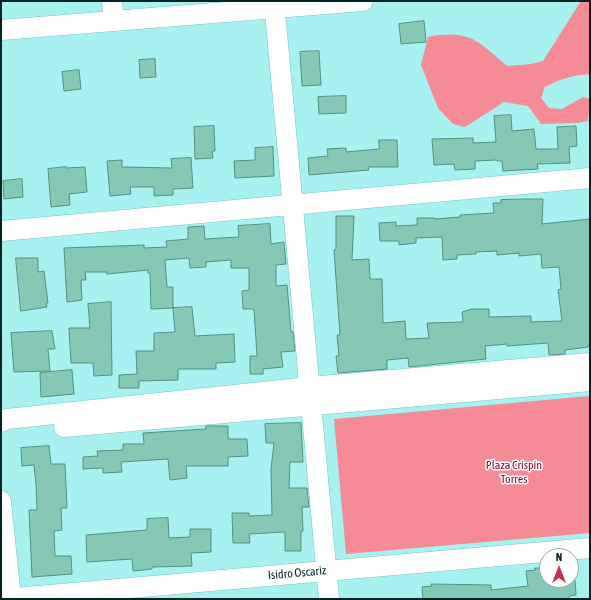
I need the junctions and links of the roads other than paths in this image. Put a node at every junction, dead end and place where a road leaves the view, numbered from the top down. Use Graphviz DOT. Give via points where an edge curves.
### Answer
graph roads {
  1 [pos="112,1"];
  2 [pos="363,1"];
  3 [pos="275,5"];
  4 [pos="114,22"];
  5 [pos="1,30"];
  6 [pos="590,178"];
  7 [pos="293,205"];
  8 [pos="1,231"];
  9 [pos="590,363"];
  10 [pos="590,382"];
  11 [pos="311,396"];
  12 [pos="1,422"];
  13 [pos="1,429"];
  14 [pos="1,501"];
  15 [pos="590,548"];
  16 [pos="327,571"];
  17 [pos="8,599"];
  18 [pos="329,599"];
  1 -- 4 [label="street"];
  2 -- 3 [label="street"];
  3 -- 4 [label="street"];
  3 -- 7 [label="street"];
  4 -- 5 [label="street"];
  6 -- 7 [label="street"];
  7 -- 8 [label="street"];
  7 -- 11 [label="street"];
  9 -- 11 [label="street"];
  10 -- 11 [label="street"];
  11 -- 12 [label="street" via="7,419"];
  11 -- 13 [label="street" via="8,432"];
  11 -- 16 [label="street"];
  14 -- 17 [label="street"];
  15 -- 16 [label="street, Isidro Oscariz"];
  16 -- 17 [label="street, Isidro Oscariz"];
  16 -- 18 [label="street"];
}
